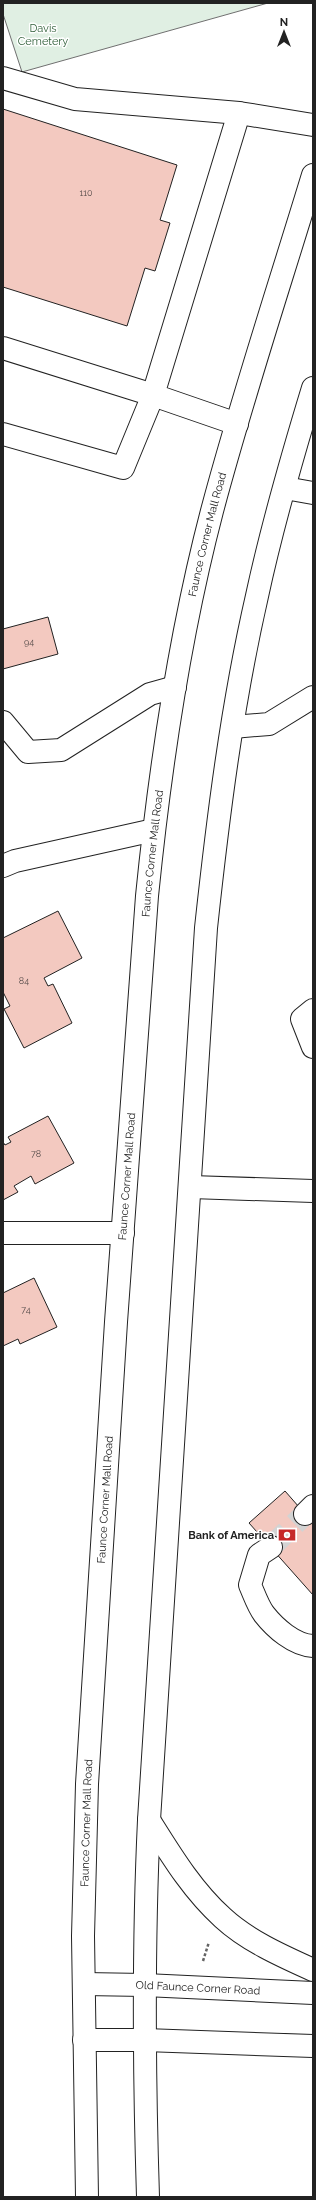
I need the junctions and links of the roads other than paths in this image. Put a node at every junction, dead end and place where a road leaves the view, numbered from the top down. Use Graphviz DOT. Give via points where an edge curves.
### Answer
graph roads {
  1 [pos="3,78"];
  2 [pos="239,112"];
  3 [pos="313,125"];
  4 [pos="313,175"];
  5 [pos="3,348"];
  6 [pos="313,388"];
  7 [pos="153,395"];
  8 [pos="309,412"];
  9 [pos="237,424"];
  10 [pos="3,434"];
  11 [pos="285,488"];
  12 [pos="313,493"];
  13 [pos="175,687"];
  14 [pos="313,697"];
  15 [pos="3,722"];
  16 [pos="233,727"];
  17 [pos="154,830"];
  18 [pos="3,866"];
  19 [pos="313,1010"];
  20 [pos="313,1047"];
  21 [pos="190,1187"];
  22 [pos="313,1191"];
  23 [pos="3,1233"];
  24 [pos="123,1233"];
  25 [pos="271,1547"];
  26 [pos="313,1646"];
  27 [pos="149,1820"];
  28 [pos="313,1970"];
  29 [pos="84,1984"];
  30 [pos="145,1985"];
  31 [pos="313,1994"];
  32 [pos="84,2040"];
  33 [pos="145,2040"];
  34 [pos="313,2046"];
  35 [pos="87,2197"];
  36 [pos="148,2197"];
  1 -- 2 [label="main road" via="75,99"];
  2 -- 3 [label="main road"];
  2 -- 7 [label="main road"];
  4 -- 9 [label="main road, Faunce Corner Mall Road"];
  5 -- 7 [label="main road"];
  6 -- 8 [label="main road"];
  7 -- 9 [label="main road"];
  7 -- 10 [label="main road" via="123,468"];
  8 -- 11 [label="main road"];
  9 -- 13 [label="main road, Faunce Corner Mall Road" via="210,519"];
  11 -- 12 [label="main road"];
  11 -- 16 [label="main road" via="257,596"];
  13 -- 15 [label="main road" via="150,694 60,750 28,752"];
  13 -- 17 [label="main road, Faunce Corner Mall Road"];
  14 -- 16 [label="main road" via="269,724"];
  16 -- 21 [label="main road" via="218,817 206,928"];
  17 -- 18 [label="main road" via="15,861"];
  17 -- 24 [label="main road, Faunce Corner Mall Road"];
  19 -- 20 [label="main road" via="302,1019"];
  21 -- 22 [label="main road"];
  21 -- 27 [label="main road"];
  23 -- 24 [label="main road"];
  24 -- 29 [label="main road, Faunce Corner Mall Road" via="87,1784"];
  25 -- 26 [label="main road" via="259,1555 250,1585 263,1613 281,1632 306,1646"];
  27 -- 28 [label="main road" via="176,1863 224,1919 255,1941"];
  27 -- 30 [label="main road"];
  29 -- 30 [label="main road, Old Faunce Corner Road"];
  29 -- 32 [label="main road, Faunce Corner Mall Road"];
  30 -- 31 [label="main road, Old Faunce Corner Road"];
  30 -- 33 [label="main road"];
  32 -- 33 [label="main road"];
  32 -- 35 [label="main road, Faunce Corner Mall Road"];
  33 -- 34 [label="main road"];
  33 -- 36 [label="main road"];
}
